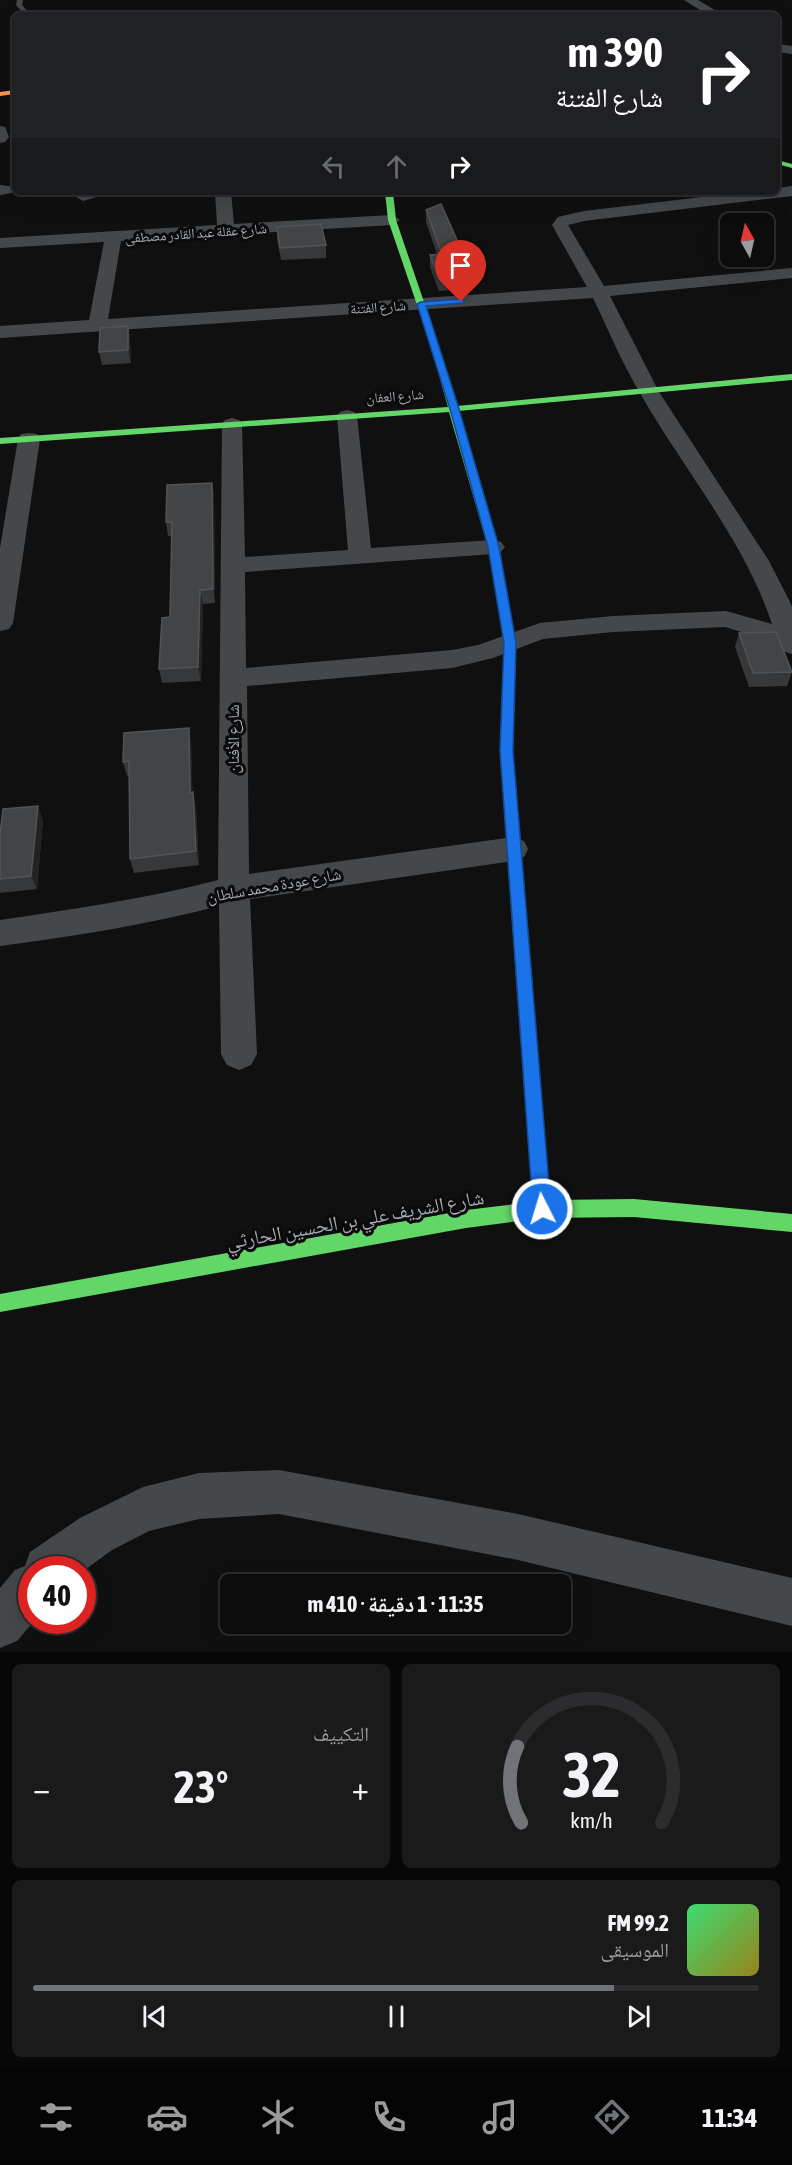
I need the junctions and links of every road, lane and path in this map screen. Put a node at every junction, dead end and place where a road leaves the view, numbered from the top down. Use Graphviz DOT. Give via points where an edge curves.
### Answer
graph roads {
  1 [pos="690,0"];
  2 [pos="712,12"];
  3 [pos="0,130"];
  4 [pos="0,139"];
  5 [pos="223,195"];
  6 [pos="389,195"];
  7 [pos="731,195"];
  8 [pos="701,197"];
  9 [pos="392,220"];
  10 [pos="226,231"];
  11 [pos="113,238"];
  12 [pos="0,243"];
  13 [pos="792,273"];
  14 [pos="598,292"];
  15 [pos="421,304"];
  16 [pos="97,326"];
  17 [pos="0,332"];
  18 [pos="792,377"];
  19 [pos="649,392"];
  20 [pos="454,409"];
  21 [pos="346,416"];
  22 [pos="232,424"];
  23 [pos="29,439"];
  24 [pos="0,441"];
  25 [pos="493,547"];
  26 [pos="360,555"];
  27 [pos="233,565"];
  28 [pos="0,623"];
  29 [pos="791,641"];
  30 [pos="510,643"];
  31 [pos="233,678"];
  32 [pos="513,849"];
  33 [pos="234,889"];
  34 [pos="0,933"];
  35 [pos="238,1054"];
  36 [pos="542,1209"];
  37 [pos="792,1223"];
  38 [pos="0,1303"];
  39 [pos="65,1556"];
  40 [pos="792,1602"];
  41 [pos="18,1603"];
  42 [pos="0,1624"];
  1 -- 2 [label="street"];
  3 -- 4 [label="street"];
  5 -- 10 [label="street"];
  6 -- 9 [label="street"];
  7 -- 8 [label="street"];
  8 -- 14 [label="street" via="564,220 562,230"];
  9 -- 10 [label="street, شارع عقلة عبد القادر مصطفى"];
  9 -- 15 [label="street"];
  10 -- 11 [label="street, شارع عقلة عبد القادر مصطفى"];
  11 -- 12 [label="street, شارع عقلة عبد القادر مصطفى"];
  11 -- 16 [label="street"];
  13 -- 14 [label="street, شارع الفتنة"];
  14 -- 15 [label="street, شارع الفتنة"];
  14 -- 19 [label="street"];
  15 -- 16 [label="street, شارع الفتنة"];
  15 -- 20 [label="street"];
  16 -- 17 [label="street, شارع الفتنة"];
  18 -- 19 [label="street, شارع العفان"];
  19 -- 20 [label="street, شارع العفان"];
  19 -- 29 [label="street" via="757,561 777,600"];
  20 -- 21 [label="street, شارع العفان"];
  20 -- 25 [label="street"];
  21 -- 22 [label="street, شارع العفان"];
  21 -- 26 [label="street"];
  22 -- 23 [label="street, شارع العفان"];
  22 -- 27 [label="street, شارع الأفنان"];
  23 -- 24 [label="street, شارع العفان"];
  23 -- 28 [label="street"];
  25 -- 26 [label="street"];
  25 -- 30 [label="street"];
  26 -- 27 [label="street"];
  27 -- 31 [label="street, شارع الأفنان"];
  29 -- 30 [label="street" via="726,619 555,628"];
  30 -- 31 [label="street" via="452,659"];
  30 -- 32 [label="street" via="506,751"];
  31 -- 33 [label="street, شارع الأفنان"];
  32 -- 33 [label="street, شارع عودة محمد سلطان"];
  32 -- 36 [label="street"];
  33 -- 34 [label="street, شارع عودة محمد سلطان" via="91,920"];
  33 -- 35 [label="street, شارع الأفنان"];
  36 -- 37 [label="street, شارع الشريف علي بن الحسين الحارثي" via="634,1208"];
  36 -- 38 [label="street, شارع الشريف علي بن الحسين الحارثي" via="466,1219"];
  39 -- 40 [label="street" via="96,1534 143,1510 199,1496 279,1492 518,1537"];
  41 -- 42 [label="street"];
}
